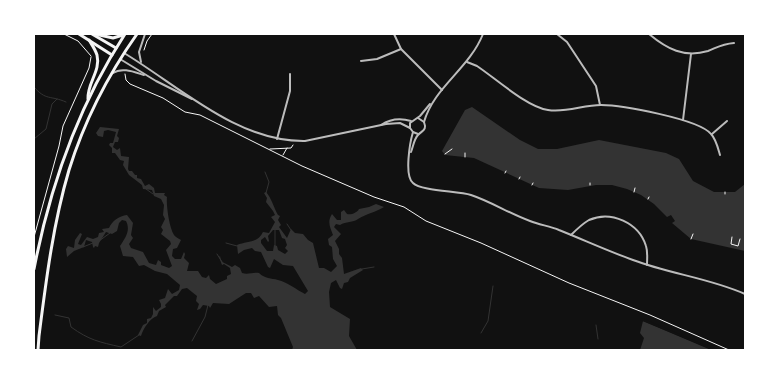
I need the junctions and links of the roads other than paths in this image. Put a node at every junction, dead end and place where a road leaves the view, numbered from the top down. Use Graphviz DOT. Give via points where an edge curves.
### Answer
graph roads {
  1 [pos="80,34"];
  2 [pos="94,34"];
  3 [pos="125,34"];
  4 [pos="137,34"];
  5 [pos="145,34"];
  6 [pos="394,34"];
  7 [pos="482,34"];
  8 [pos="557,34"];
  9 [pos="649,34"];
  10 [pos="89,40"];
  11 [pos="734,43"];
  12 [pos="116,48"];
  13 [pos="402,49"];
  14 [pos="124,53"];
  15 [pos="691,54"];
  16 [pos="112,55"];
  17 [pos="120,60"];
  18 [pos="361,62"];
  19 [pos="467,62"];
  20 [pos="144,65"];
  21 [pos="290,74"];
  22 [pos="149,77"];
  23 [pos="110,78"];
  24 [pos="442,90"];
  25 [pos="88,99"];
  26 [pos="434,101"];
  27 [pos="199,102"];
  28 [pos="600,105"];
  29 [pos="418,118"];
  30 [pos="683,120"];
  31 [pos="412,121"];
  32 [pos="727,121"];
  33 [pos="424,122"];
  34 [pos="379,126"];
  35 [pos="410,128"];
  36 [pos="413,132"];
  37 [pos="418,134"];
  38 [pos="712,134"];
  39 [pos="277,139"];
  40 [pos="410,154"];
  41 [pos="720,155"];
  42 [pos="571,235"];
  43 [pos="647,265"];
  44 [pos="34,270"];
  45 [pos="745,294"];
  46 [pos="38,350"];
  1 -- 10 [label="main road"];
  2 -- 3 [label="main road" via="114,38"];
  2 -- 12 [label="main road"];
  3 -- 12 [label="main road"];
  4 -- 14 [label="main road"];
  5 -- 20 [label="street" via="139,56"];
  6 -- 13 [label="street"];
  7 -- 19 [label="street"];
  8 -- 28 [label="street" via="567,42 596,86"];
  9 -- 15 [label="street" via="663,46"];
  10 -- 16 [label="main road"];
  10 -- 25 [label="main road" via="98,61 88,89"];
  11 -- 15 [label="street"];
  12 -- 14 [label="main road"];
  12 -- 16 [label="main road"];
  13 -- 18 [label="street"];
  13 -- 24 [label="street"];
  14 -- 17 [label="main road"];
  14 -- 20 [label="street"];
  15 -- 30 [label="street"];
  16 -- 17 [label="main road"];
  16 -- 25 [label="main road"];
  17 -- 22 [label="street"];
  17 -- 23 [label="main road"];
  19 -- 24 [label="street"];
  19 -- 28 [label="street" via="534,106 562,111"];
  20 -- 27 [label="street"];
  21 -- 39 [label="street" via="290,91"];
  22 -- 23 [label="street" via="119,70"];
  22 -- 27 [label="street"];
  23 -- 46 [label="main road" via="90,116 69,172 52,246"];
  24 -- 26 [label="street"];
  25 -- 44 [label="main road" via="58,172"];
  26 -- 29 [label="street"];
  26 -- 33 [label="street"];
  27 -- 39 [label="street" via="237,124"];
  28 -- 30 [label="street" via="631,108"];
  29 -- 31 [label="street"];
  29 -- 33 [label="street"];
  30 -- 38 [label="street"];
  31 -- 34 [label="street" via="399,119"];
  31 -- 35 [label="street"];
  32 -- 38 [label="street"];
  33 -- 37 [label="street" via="424,131"];
  34 -- 35 [label="street" via="400,123"];
  34 -- 39 [label="street" via="313,140"];
  35 -- 36 [label="street"];
  36 -- 37 [label="street"];
  36 -- 40 [label="street"];
  37 -- 40 [label="street"];
  38 -- 41 [label="street"];
  40 -- 42 [label="street" via="408,176 414,185 466,194"];
  42 -- 43 [label="street"];
  42 -- 43 [label="street" via="582,224 595,218 621,220 642,237"];
  43 -- 45 [label="street" via="714,282"];
}
